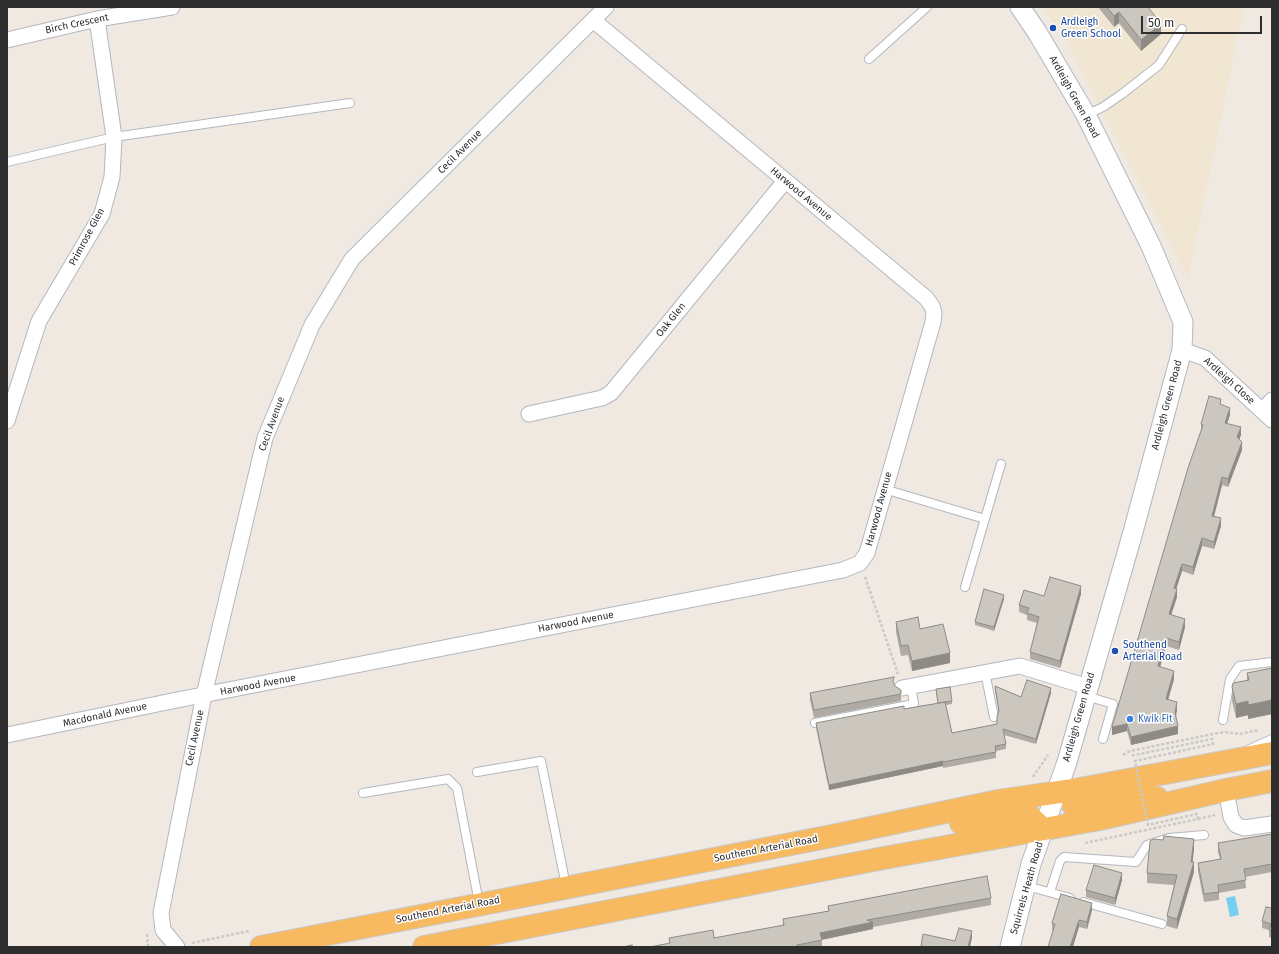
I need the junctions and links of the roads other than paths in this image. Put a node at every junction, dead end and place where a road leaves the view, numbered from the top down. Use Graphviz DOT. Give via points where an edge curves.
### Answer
graph roads {
  1 [pos="172,7"];
  2 [pos="606,7"];
  3 [pos="927,7"];
  4 [pos="1020,7"];
  5 [pos="97,19"];
  6 [pos="593,20"];
  7 [pos="1182,29"];
  8 [pos="7,40"];
  9 [pos="869,59"];
  10 [pos="350,103"];
  11 [pos="1086,115"];
  12 [pos="114,137"];
  13 [pos="7,162"];
  14 [pos="785,181"];
  15 [pos="1182,350"];
  16 [pos="1272,400"];
  17 [pos="529,414"];
  18 [pos="1267,415"];
  19 [pos="7,421"];
  20 [pos="1001,464"];
  21 [pos="884,490"];
  22 [pos="985,519"];
  23 [pos="965,587"];
  24 [pos="1272,662"];
  25 [pos="985,672"];
  26 [pos="906,687"];
  27 [pos="1087,691"];
  28 [pos="204,695"];
  29 [pos="994,717"];
  30 [pos="1223,720"];
  31 [pos="815,723"];
  32 [pos="7,735"];
  33 [pos="1272,739"];
  34 [pos="1103,740"];
  35 [pos="1272,754"];
  36 [pos="1215,764"];
  37 [pos="477,772"];
  38 [pos="1272,781"];
  39 [pos="1226,790"];
  40 [pos="364,793"];
  41 [pos="1056,793"];
  42 [pos="1176,802"];
  43 [pos="929,816"];
  44 [pos="1272,824"];
  45 [pos="1043,829"];
  46 [pos="1204,835"];
  47 [pos="1027,886"];
  48 [pos="566,887"];
  49 [pos="1050,892"];
  50 [pos="479,904"];
  51 [pos="1162,924"];
  52 [pos="177,947"];
  53 [pos="261,947"];
  54 [pos="424,947"];
  55 [pos="1010,947"];
  1 -- 5 [label="street, Birch Crescent"];
  2 -- 6 [label="street, Cecil Avenue"];
  3 -- 9 [label="lane"];
  4 -- 11 [label="street, Ardleigh Green Road"];
  5 -- 8 [label="street, Birch Crescent"];
  5 -- 12 [label="street, Primrose Glen"];
  6 -- 14 [label="street, Harwood Avenue"];
  6 -- 28 [label="street, Cecil Avenue" via="352,259 312,324 265,438"];
  7 -- 11 [label="lane" via="1159,65 1122,94"];
  10 -- 12 [label="lane"];
  11 -- 15 [label="street, Ardleigh Green Road" via="1122,185 1176,303 1183,322"];
  12 -- 13 [label="lane"];
  12 -- 19 [label="street, Primrose Glen" via="112,177 102,214 39,321"];
  14 -- 17 [label="street, Oak Glen" via="611,393 602,398"];
  14 -- 21 [label="street, Harwood Avenue" via="932,306 933,322"];
  15 -- 18 [label="street, Ardleigh Close" via="1205,358"];
  15 -- 27 [label="street, Ardleigh Green Road"];
  16 -- 18 [label="street"];
  20 -- 22 [label="lane"];
  21 -- 22 [label="lane"];
  21 -- 28 [label="street, Harwood Avenue" via="867,553 860,563 844,570"];
  22 -- 23 [label="lane"];
  24 -- 30 [label="lane" via="1239,666 1230,679"];
  25 -- 26 [label="street"];
  25 -- 27 [label="street" via="1020,666"];
  25 -- 29 [label="lane"];
  26 -- 31 [label="lane" via="914,704"];
  27 -- 34 [label="lane" via="1113,704"];
  27 -- 41 [label="street, Ardleigh Green Road"];
  28 -- 32 [label="street, Macdonald Avenue"];
  28 -- 52 [label="street, Cecil Avenue" via="161,913 163,930"];
  33 -- 36 [label="lane"];
  35 -- 36 [label="highway, Southend Arterial Road"];
  36 -- 41 [label="highway, Southend Arterial Road"];
  37 -- 48 [label="lane" via="541,761"];
  38 -- 39 [label="highway"];
  39 -- 42 [label="highway"];
  39 -- 44 [label="street" via="1231,817 1236,825 1244,828"];
  40 -- 50 [label="lane" via="448,779 457,788"];
  41 -- 42 [label="highway" via="1072,806 1142,795"];
  41 -- 43 [label="highway, Southend Arterial Road"];
  41 -- 45 [label="street, Ardleigh Green Road"];
  42 -- 45 [label="highway"];
  43 -- 45 [label="highway" via="950,825 1026,813"];
  43 -- 48 [label="highway, Southend Arterial Road"];
  45 -- 47 [label="street, Squirrels Heath Road" via="1031,864"];
  45 -- 54 [label="highway"];
  46 -- 49 [label="lane" via="1169,838 1147,845 1136,862 1064,857 1060,861"];
  47 -- 49 [label="lane"];
  47 -- 55 [label="street, Squirrels Heath Road"];
  48 -- 50 [label="highway, Southend Arterial Road"];
  49 -- 51 [label="lane"];
  50 -- 53 [label="highway, Southend Arterial Road"];
}
